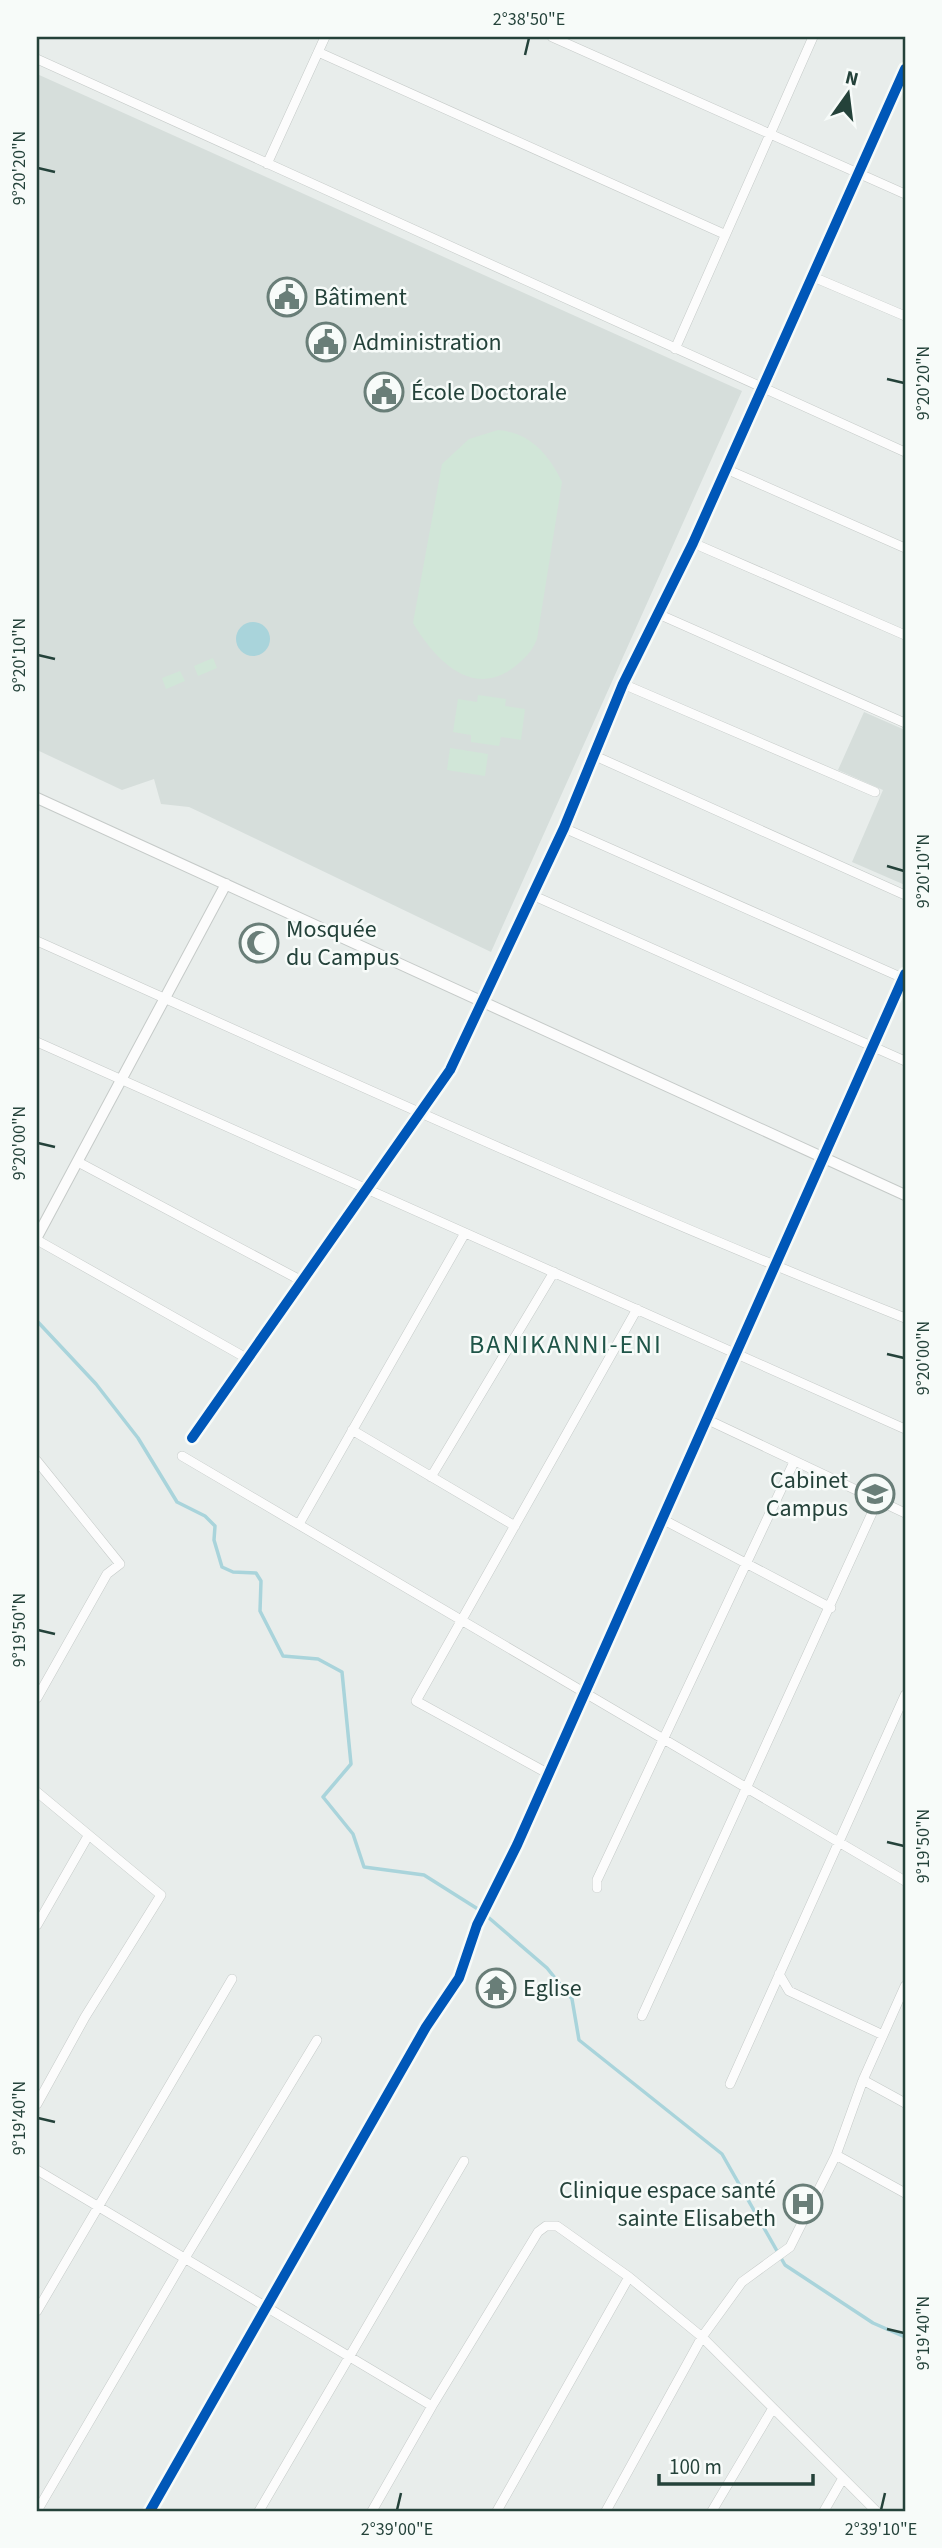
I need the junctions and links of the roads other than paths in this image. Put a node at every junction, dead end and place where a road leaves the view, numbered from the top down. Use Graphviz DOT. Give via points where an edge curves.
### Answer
graph roads {
  1 [pos="325,37"];
  2 [pos="552,37"];
  3 [pos="813,37"];
  4 [pos="318,52"];
  5 [pos="37,59"];
  6 [pos="905,69"];
  7 [pos="770,134"];
  8 [pos="267,164"];
  9 [pos="858,173"];
  10 [pos="905,194"];
  11 [pos="724,234"];
  12 [pos="811,276"];
  13 [pos="905,316"];
  14 [pos="675,349"];
  15 [pos="761,388"];
  16 [pos="905,452"];
  17 [pos="726,469"];
  18 [pos="693,543"];
  19 [pos="905,548"];
  20 [pos="656,613"];
  21 [pos="905,635"];
  22 [pos="623,684"];
  23 [pos="905,723"];
  24 [pos="593,755"];
  25 [pos="875,792"];
  26 [pos="37,799"];
  27 [pos="564,828"];
  28 [pos="226,884"];
  29 [pos="532,895"];
  30 [pos="905,895"];
  31 [pos="37,941"];
  32 [pos="905,977"];
  33 [pos="165,999"];
  34 [pos="483,1002"];
  35 [pos="37,1042"];
  36 [pos="872,1047"];
  37 [pos="905,1061"];
  38 [pos="122,1080"];
  39 [pos="419,1112"];
  40 [pos="825,1157"];
  41 [pos="78,1162"];
  42 [pos="366,1188"];
  43 [pos="905,1195"];
  44 [pos="465,1233"];
  45 [pos="37,1239"];
  46 [pos="776,1267"];
  47 [pos="554,1272"];
  48 [pos="302,1281"];
  49 [pos="637,1309"];
  50 [pos="905,1318"];
  51 [pos="736,1354"];
  52 [pos="248,1359"];
  53 [pos="706,1419"];
  54 [pos="905,1429"];
  55 [pos="352,1430"];
  56 [pos="192,1438"];
  57 [pos="182,1456"];
  58 [pos="794,1462"];
  59 [pos="38,1464"];
  60 [pos="431,1477"];
  61 [pos="878,1500"];
  62 [pos="905,1513"];
  63 [pos="662,1518"];
  64 [pos="299,1524"];
  65 [pos="514,1526"];
  66 [pos="746,1563"];
  67 [pos="831,1608"];
  68 [pos="462,1620"];
  69 [pos="584,1692"];
  70 [pos="905,1695"];
  71 [pos="37,1698"];
  72 [pos="663,1739"];
  73 [pos="547,1773"];
  74 [pos="748,1788"];
  75 [pos="37,1792"];
  76 [pos="88,1836"];
  77 [pos="839,1842"];
  78 [pos="905,1881"];
  79 [pos="597,1888"];
  80 [pos="37,1926"];
  81 [pos="779,1974"];
  82 [pos="232,1979"];
  83 [pos="904,1992"];
  84 [pos="642,2016"];
  85 [pos="883,2035"];
  86 [pos="317,2040"];
  87 [pos="863,2080"];
  88 [pos="730,2084"];
  89 [pos="905,2103"];
  90 [pos="37,2104"];
  91 [pos="836,2155"];
  92 [pos="464,2161"];
  93 [pos="37,2170"];
  94 [pos="905,2193"];
  95 [pos="97,2206"];
  96 [pos="185,2258"];
  97 [pos="629,2277"];
  98 [pos="268,2308"];
  99 [pos="37,2311"];
  100 [pos="702,2337"];
  101 [pos="350,2356"];
  102 [pos="432,2406"];
  103 [pos="773,2408"];
  104 [pos="843,2478"];
  105 [pos="37,2511"];
  106 [pos="150,2511"];
  107 [pos="259,2511"];
  108 [pos="372,2511"];
  109 [pos="497,2511"];
  110 [pos="606,2511"];
  111 [pos="712,2511"];
  112 [pos="824,2511"];
  113 [pos="876,2511"];
  1 -- 4 [label="street"];
  2 -- 7 [label="street"];
  3 -- 7 [label="street"];
  4 -- 8 [label="street"];
  4 -- 11 [label="street"];
  5 -- 8 [label="street"];
  6 -- 9 [label="street"];
  7 -- 9 [label="street"];
  7 -- 11 [label="street"];
  8 -- 14 [label="street"];
  9 -- 10 [label="street"];
  9 -- 12 [label="street"];
  11 -- 14 [label="street"];
  12 -- 13 [label="street"];
  12 -- 15 [label="street"];
  14 -- 15 [label="street"];
  15 -- 16 [label="street"];
  15 -- 17 [label="street"];
  17 -- 18 [label="street"];
  17 -- 19 [label="street"];
  18 -- 20 [label="street"];
  18 -- 21 [label="street"];
  20 -- 22 [label="street"];
  20 -- 23 [label="street"];
  22 -- 24 [label="street"];
  22 -- 25 [label="street"];
  24 -- 27 [label="street"];
  24 -- 30 [label="street"];
  26 -- 28 [label="street"];
  27 -- 29 [label="street"];
  27 -- 32 [label="street"];
  28 -- 33 [label="street"];
  28 -- 34 [label="street"];
  29 -- 34 [label="street"];
  29 -- 36 [label="street"];
  31 -- 33 [label="street"];
  32 -- 36 [label="street"];
  33 -- 38 [label="street"];
  33 -- 39 [label="street"];
  34 -- 39 [label="street" via="450,1070"];
  34 -- 40 [label="street"];
  35 -- 38 [label="street"];
  36 -- 37 [label="street"];
  36 -- 40 [label="street"];
  38 -- 41 [label="street"];
  38 -- 42 [label="street"];
  39 -- 42 [label="street"];
  39 -- 46 [label="street"];
  40 -- 43 [label="street"];
  40 -- 46 [label="street"];
  41 -- 45 [label="street"];
  41 -- 48 [label="street"];
  42 -- 44 [label="street"];
  42 -- 48 [label="street"];
  44 -- 47 [label="street"];
  44 -- 55 [label="street"];
  45 -- 52 [label="street"];
  46 -- 50 [label="street"];
  46 -- 51 [label="street"];
  47 -- 49 [label="street"];
  47 -- 60 [label="street"];
  48 -- 52 [label="street"];
  49 -- 51 [label="street"];
  49 -- 65 [label="street"];
  51 -- 53 [label="street"];
  51 -- 54 [label="street"];
  52 -- 56 [label="street"];
  53 -- 58 [label="street"];
  53 -- 63 [label="street"];
  55 -- 60 [label="street"];
  55 -- 64 [label="street"];
  57 -- 64 [label="street"];
  58 -- 61 [label="street"];
  58 -- 66 [label="street"];
  59 -- 71 [label="street" via="120,1564 107,1574"];
  60 -- 65 [label="street"];
  61 -- 62 [label="street"];
  61 -- 67 [label="street"];
  63 -- 66 [label="street"];
  63 -- 69 [label="street"];
  64 -- 68 [label="street"];
  65 -- 68 [label="street"];
  66 -- 67 [label="street"];
  66 -- 72 [label="street"];
  67 -- 74 [label="street"];
  68 -- 69 [label="street"];
  68 -- 73 [label="street" via="416,1701"];
  69 -- 72 [label="street"];
  69 -- 73 [label="street"];
  70 -- 77 [label="street"];
  72 -- 74 [label="street"];
  72 -- 79 [label="street"];
  73 -- 98 [label="street" via="477,1925 459,1978 426,2026"];
  74 -- 77 [label="street"];
  74 -- 84 [label="street"];
  75 -- 76 [label="street"];
  76 -- 80 [label="street"];
  76 -- 90 [label="street" via="161,1895"];
  77 -- 78 [label="street"];
  77 -- 81 [label="street"];
  81 -- 85 [label="street" via="789,1991"];
  81 -- 88 [label="street"];
  82 -- 95 [label="street"];
  83 -- 85 [label="street"];
  85 -- 87 [label="street"];
  86 -- 96 [label="street"];
  87 -- 89 [label="street"];
  87 -- 91 [label="street"];
  91 -- 94 [label="street"];
  91 -- 100 [label="street" via="790,2247 747,2277"];
  92 -- 101 [label="street"];
  93 -- 95 [label="street"];
  95 -- 96 [label="street"];
  95 -- 99 [label="street"];
  96 -- 98 [label="street"];
  96 -- 105 [label="street"];
  97 -- 100 [label="street"];
  97 -- 102 [label="street" via="557,2226 546,2226 538,2232"];
  97 -- 109 [label="street"];
  98 -- 101 [label="street"];
  98 -- 106 [label="street"];
  100 -- 103 [label="street"];
  100 -- 110 [label="street"];
  101 -- 102 [label="street"];
  101 -- 107 [label="street"];
  102 -- 108 [label="street"];
  103 -- 104 [label="street"];
  103 -- 111 [label="street"];
  104 -- 112 [label="street"];
  104 -- 113 [label="street"];
}
